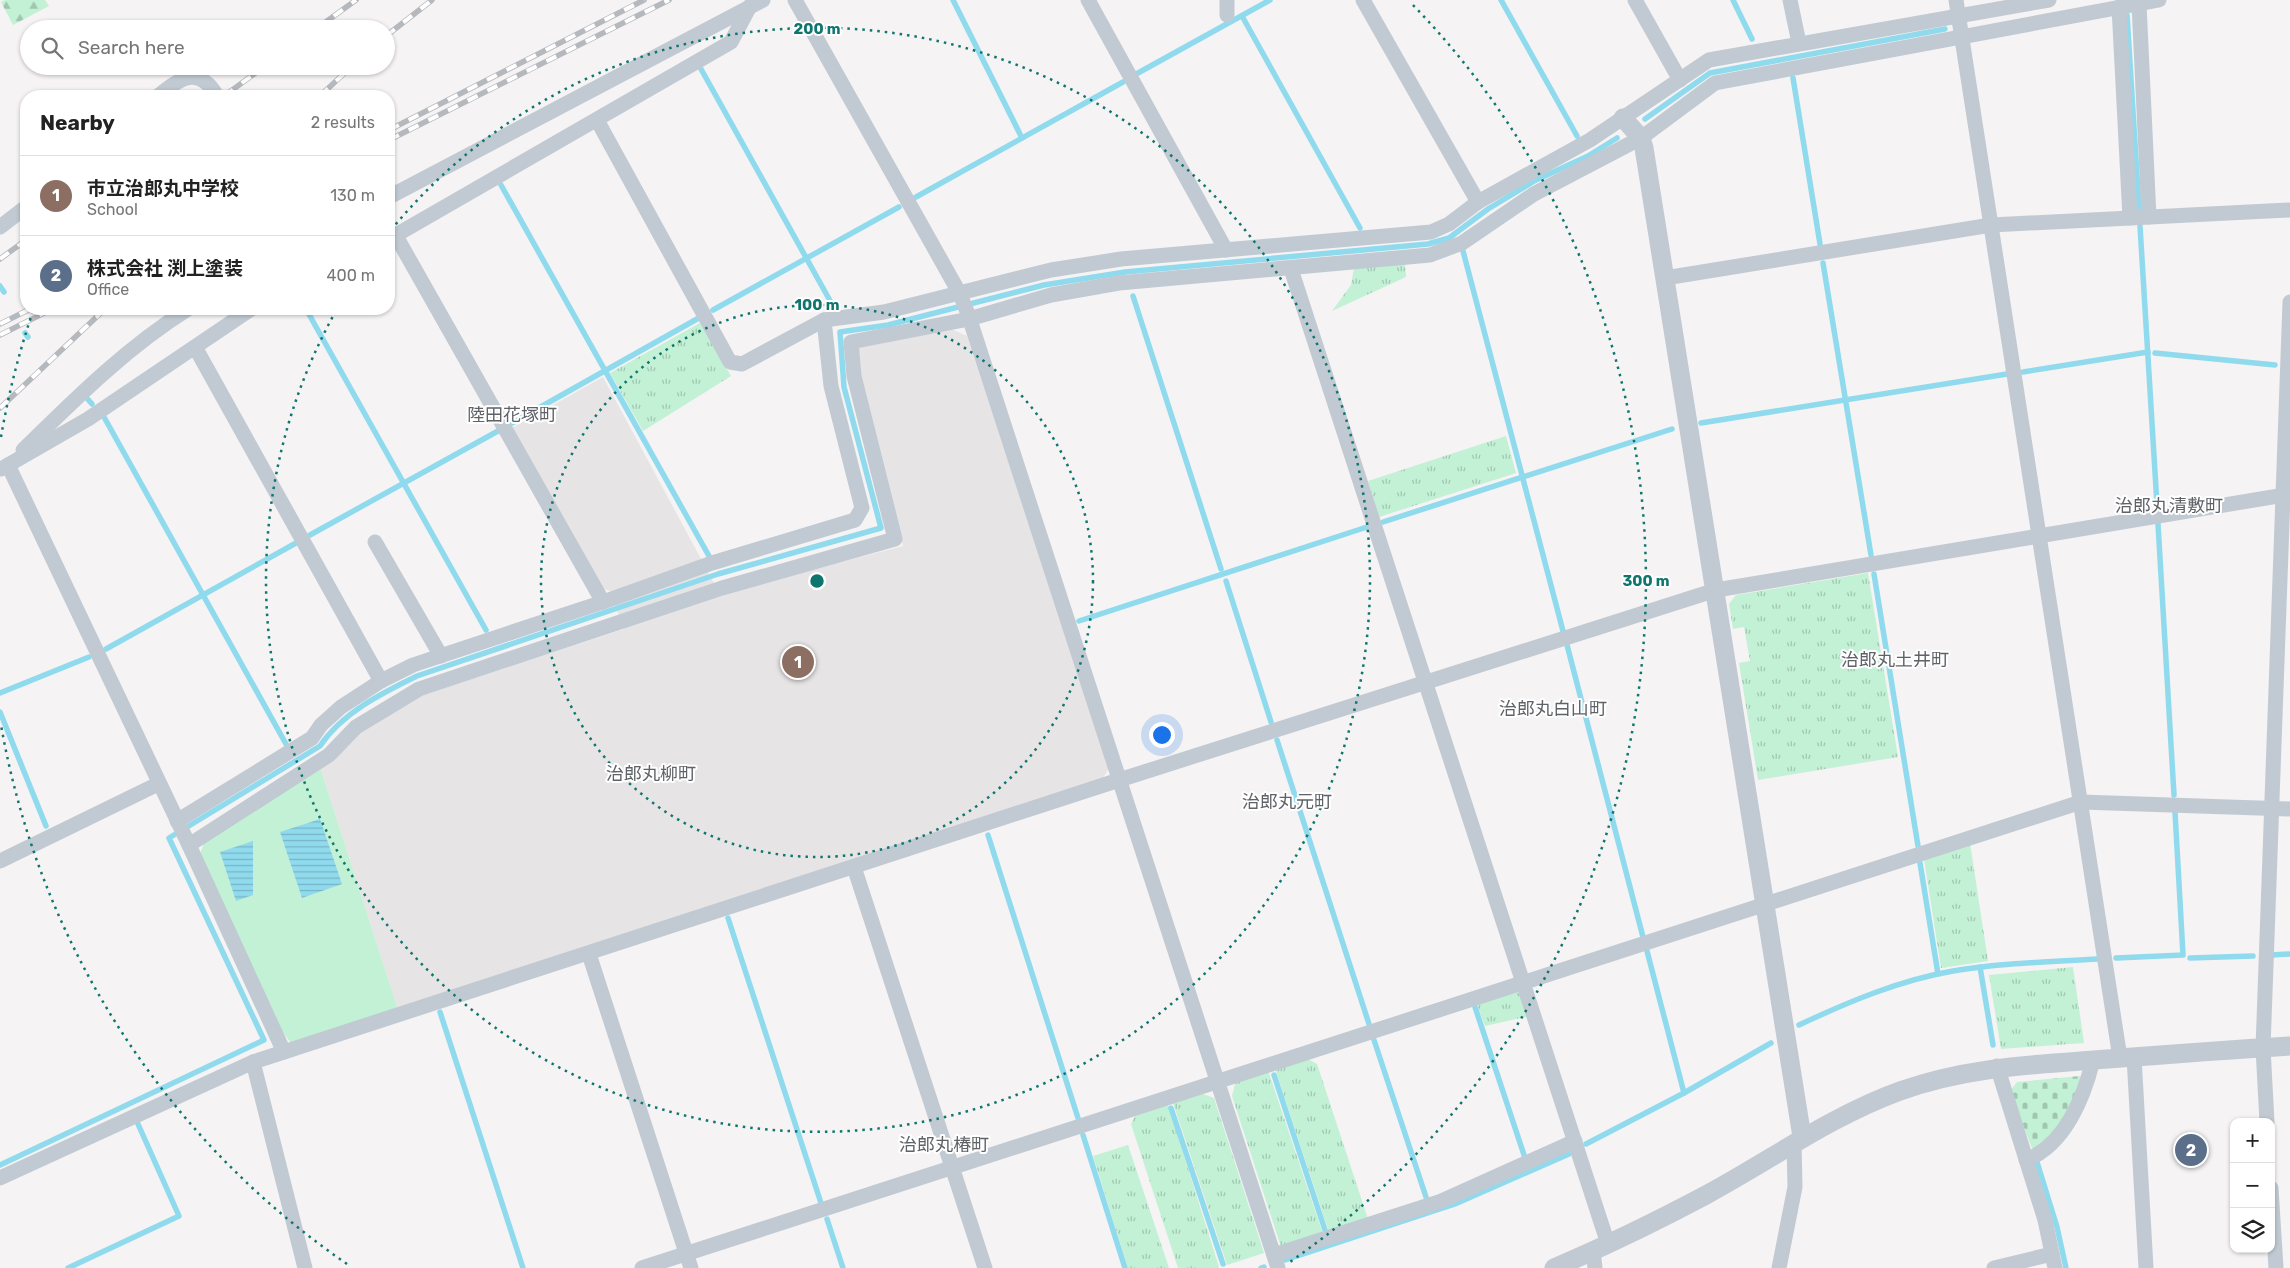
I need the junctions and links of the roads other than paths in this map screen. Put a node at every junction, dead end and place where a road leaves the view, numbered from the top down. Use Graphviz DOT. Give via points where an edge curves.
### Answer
graph roads {
  1 [pos="795,0"];
  2 [pos="1088,0"];
  3 [pos="1363,0"];
  4 [pos="1635,0"];
  5 [pos="1790,0"];
  6 [pos="1956,0"];
  7 [pos="2050,0"];
  8 [pos="2158,0"];
  9 [pos="757,3"];
  10 [pos="2139,4"];
  11 [pos="2119,8"];
  12 [pos="1959,17"];
  13 [pos="1962,37"];
  14 [pos="1799,43"];
  15 [pos="1680,80"];
  16 [pos="166,90"];
  17 [pos="213,90"];
  18 [pos="1624,118"];
  19 [pos="597,120"];
  20 [pos="1641,138"];
  21 [pos="395,194"];
  22 [pos="1478,202"];
  23 [pos="2290,210"];
  24 [pos="20,212"];
  25 [pos="2149,217"];
  26 [pos="2130,218"];
  27 [pos="1991,225"];
  28 [pos="0,227"];
  29 [pos="395,236"];
  30 [pos="395,243"];
  31 [pos="1226,250"];
  32 [pos="1291,269"];
  33 [pos="1665,278"];
  34 [pos="2290,302"];
  35 [pos="965,307"];
  36 [pos="179,315"];
  37 [pos="242,315"];
  38 [pos="824,320"];
  39 [pos="195,347"];
  40 [pos="4,467"];
  41 [pos="2286,494"];
  42 [pos="2040,537"];
  43 [pos="375,542"];
  44 [pos="1716,590"];
  45 [pos="603,602"];
  46 [pos="441,656"];
  47 [pos="381,680"];
  48 [pos="1426,682"];
  49 [pos="1119,780"];
  50 [pos="158,784"];
  51 [pos="2081,802"];
  52 [pos="2271,808"];
  53 [pos="2290,809"];
  54 [pos="182,832"];
  55 [pos="0,861"];
  56 [pos="854,867"];
  57 [pos="1766,903"];
  58 [pos="589,954"];
  59 [pos="1523,982"];
  60 [pos="2290,1046"];
  61 [pos="2262,1048"];
  62 [pos="284,1052"];
  63 [pos="2127,1057"];
  64 [pos="2093,1060"];
  65 [pos="253,1062"];
  66 [pos="1997,1066"];
  67 [pos="1217,1081"];
  68 [pos="2267,1118"];
  69 [pos="1798,1140"];
  70 [pos="1575,1141"];
  71 [pos="2026,1160"];
  72 [pos="952,1167"];
  73 [pos="0,1178"];
  74 [pos="2272,1208"];
  75 [pos="1599,1254"];
  76 [pos="688,1261"];
  77 [pos="1276,1261"];
  78 [pos="2054,1261"];
  79 [pos="305,1268"];
  80 [pos="642,1268"];
  81 [pos="985,1268"];
  82 [pos="1554,1268"];
  83 [pos="1779,1268"];
  84 [pos="1994,1268"];
  85 [pos="2146,1268"];
  86 [pos="2276,1268"];
  1 -- 35 [label="street"];
  2 -- 31 [label="street"];
  3 -- 22 [label="street"];
  4 -- 15 [label="street"];
  5 -- 14 [label="street"];
  6 -- 12 [label="street"];
  7 -- 12 [label="street"];
  8 -- 10 [label="street"];
  9 -- 19 [label="street" via="731,42"];
  9 -- 21 [label="street"];
  10 -- 11 [label="street"];
  10 -- 25 [label="street"];
  11 -- 13 [label="street"];
  11 -- 26 [label="street"];
  12 -- 13 [label="street"];
  12 -- 14 [label="street"];
  13 -- 20 [label="street" via="1715,83"];
  13 -- 27 [label="street"];
  14 -- 15 [label="street" via="1709,60"];
  15 -- 18 [label="street"];
  16 -- 17 [label="street" via="187,77 206,81"];
  18 -- 20 [label="street"];
  18 -- 22 [label="street"];
  19 -- 29 [label="street"];
  19 -- 38 [label="street" via="730,362 742,364"];
  20 -- 32 [label="street" via="1534,194 1462,243 1430,255"];
  20 -- 33 [label="street"];
  22 -- 31 [label="street" via="1449,224 1431,232"];
  23 -- 25 [label="street"];
  24 -- 28 [label="street"];
  25 -- 26 [label="street"];
  26 -- 27 [label="street"];
  27 -- 33 [label="street"];
  27 -- 42 [label="street"];
  30 -- 45 [label="street"];
  31 -- 35 [label="street" via="1121,259 1051,270"];
  32 -- 35 [label="street" via="1119,283"];
  32 -- 48 [label="street"];
  33 -- 44 [label="street"];
  34 -- 41 [label="street"];
  35 -- 38 [label="street"];
  35 -- 49 [label="street"];
  35 -- 54 [label="street" via="851,342 854,376 895,539 722,588 419,689 356,727 329,755"];
  36 -- 40 [label="street" via="94,380"];
  37 -- 39 [label="street"];
  38 -- 45 [label="street" via="831,386 862,508 855,520 712,563"];
  39 -- 40 [label="street" via="88,419"];
  39 -- 47 [label="street"];
  40 -- 50 [label="street"];
  41 -- 42 [label="street"];
  41 -- 52 [label="street"];
  42 -- 44 [label="street"];
  42 -- 51 [label="street"];
  43 -- 46 [label="street"];
  44 -- 48 [label="street"];
  44 -- 57 [label="street"];
  45 -- 46 [label="street"];
  46 -- 47 [label="street"];
  47 -- 54 [label="street" via="341,708 321,725 312,738"];
  48 -- 49 [label="street"];
  48 -- 59 [label="street"];
  49 -- 56 [label="street"];
  49 -- 67 [label="street"];
  50 -- 54 [label="street"];
  50 -- 55 [label="street"];
  51 -- 52 [label="street"];
  51 -- 57 [label="street"];
  51 -- 63 [label="street"];
  52 -- 53 [label="street"];
  52 -- 61 [label="street"];
  54 -- 62 [label="street"];
  56 -- 58 [label="street"];
  56 -- 72 [label="street"];
  57 -- 59 [label="street"];
  57 -- 69 [label="street"];
  58 -- 62 [label="street"];
  58 -- 76 [label="street"];
  59 -- 67 [label="street"];
  59 -- 70 [label="street"];
  60 -- 61 [label="street"];
  61 -- 63 [label="street"];
  61 -- 68 [label="street"];
  62 -- 65 [label="street"];
  63 -- 64 [label="street"];
  63 -- 85 [label="street"];
  64 -- 66 [label="street"];
  64 -- 71 [label="street" via="2080,1104 2066,1126 2038,1155"];
  65 -- 73 [label="street"];
  65 -- 79 [label="street"];
  66 -- 69 [label="street" via="1900,1091"];
  66 -- 71 [label="street"];
  67 -- 72 [label="street"];
  67 -- 77 [label="street"];
  69 -- 75 [label="street"];
  69 -- 83 [label="street" via="1795,1187"];
  70 -- 75 [label="street"];
  70 -- 77 [label="street" via="1439,1202"];
  71 -- 78 [label="street"];
  72 -- 76 [label="street"];
  72 -- 81 [label="street"];
  74 -- 86 [label="street"];
  75 -- 82 [label="street"];
  76 -- 80 [label="street"];
  78 -- 84 [label="street"];
}
